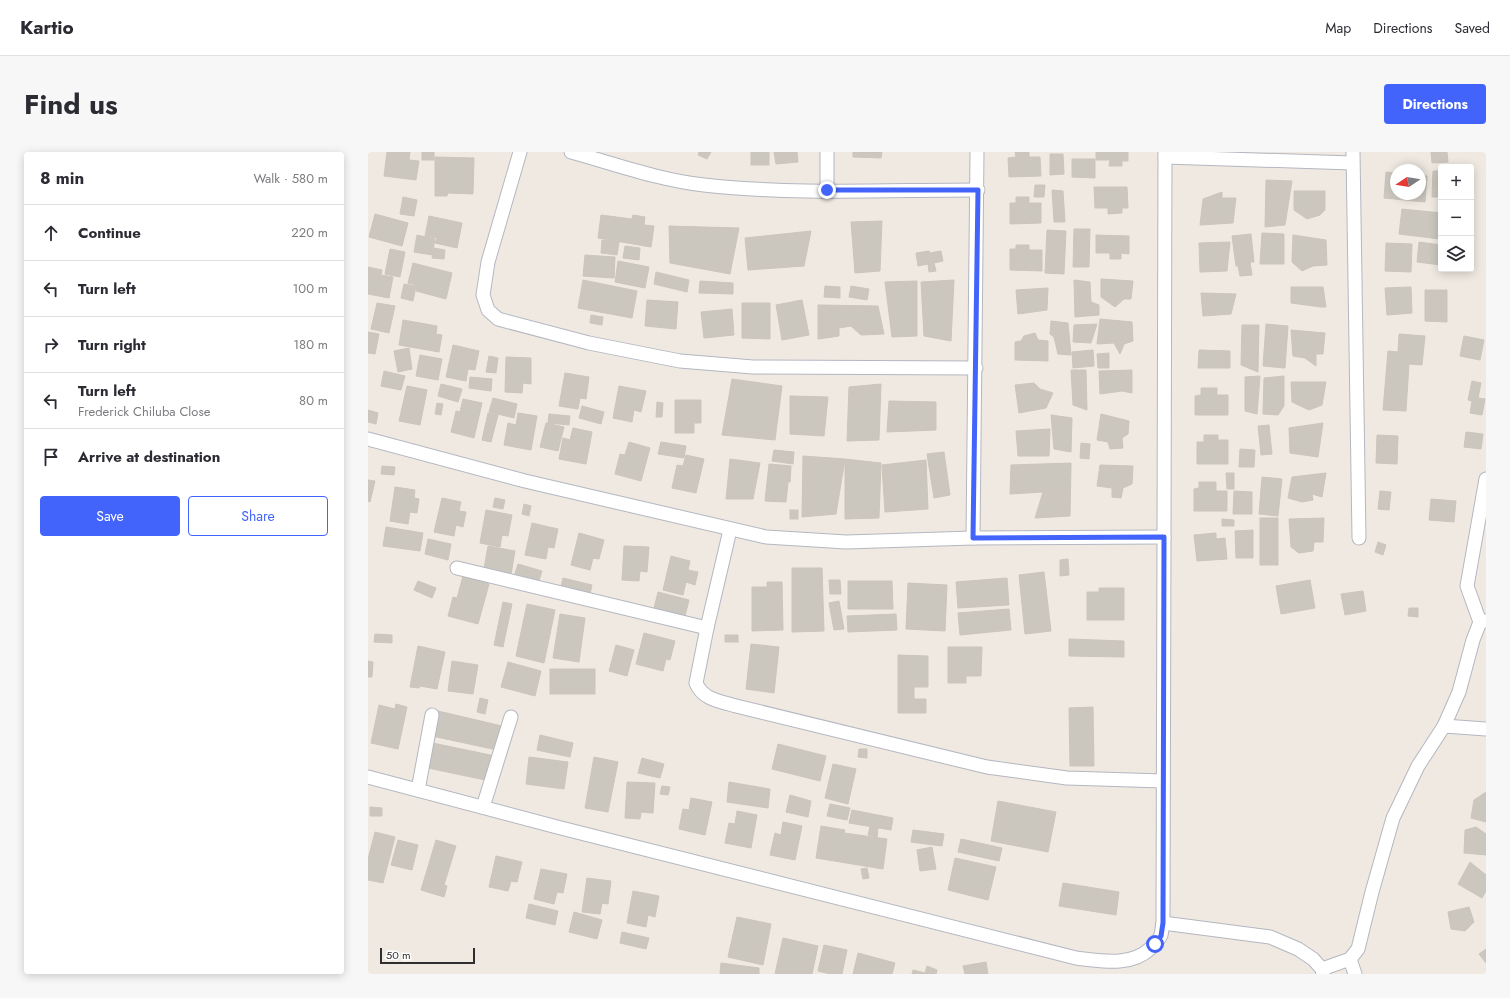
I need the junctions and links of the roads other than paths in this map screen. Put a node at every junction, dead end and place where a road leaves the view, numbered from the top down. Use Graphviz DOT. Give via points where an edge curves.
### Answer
graph roads {
  1 [pos="520,152"];
  2 [pos="571,152"];
  3 [pos="827,152"];
  4 [pos="977,152"];
  5 [pos="1165,155"];
  6 [pos="1352,158"];
  7 [pos="827,190"];
  8 [pos="978,190"];
  9 [pos="976,368"];
  10 [pos="368,439"];
  11 [pos="1486,479"];
  12 [pos="730,530"];
  13 [pos="1164,537"];
  14 [pos="973,538"];
  15 [pos="1359,538"];
  16 [pos="457,568"];
  17 [pos="1483,622"];
  18 [pos="707,628"];
  19 [pos="432,715"];
  20 [pos="511,716"];
  21 [pos="1444,726"];
  22 [pos="1486,729"];
  23 [pos="368,777"];
  24 [pos="1163,782"];
  25 [pos="418,790"];
  26 [pos="483,807"];
  27 [pos="1163,923"];
  28 [pos="1350,959"];
  29 [pos="1322,972"];
  30 [pos="1355,974"];
  1 -- 9 [label="street" via="488,262 483,295 488,310 498,319 589,343 680,361 753,367"];
  2 -- 7 [label="street" via="703,185 760,190"];
  3 -- 7 [label="street"];
  4 -- 8 [label="street"];
  5 -- 6 [label="street"];
  5 -- 13 [label="street"];
  6 -- 15 [label="street"];
  7 -- 8 [label="street"];
  8 -- 9 [label="street"];
  9 -- 14 [label="street"];
  10 -- 12 [label="street"];
  11 -- 17 [label="street" via="1467,586"];
  12 -- 14 [label="street" via="766,537 846,542"];
  12 -- 18 [label="street"];
  13 -- 14 [label="street"];
  13 -- 24 [label="street"];
  16 -- 18 [label="street"];
  17 -- 21 [label="street" via="1473,640 1459,692"];
  18 -- 24 [label="street" via="696,683 706,696 743,708 987,767 1067,778"];
  19 -- 25 [label="street"];
  20 -- 26 [label="street"];
  21 -- 22 [label="street"];
  21 -- 28 [label="street" via="1418,766 1393,818 1358,949"];
  23 -- 25 [label="street"];
  24 -- 27 [label="street"];
  25 -- 26 [label="street"];
  26 -- 27 [label="street" via="1076,958 1118,962 1134,959 1155,944 1161,936"];
  27 -- 29 [label="street" via="1270,937 1298,949 1313,959"];
  28 -- 29 [label="street"];
  28 -- 30 [label="street"];
}
